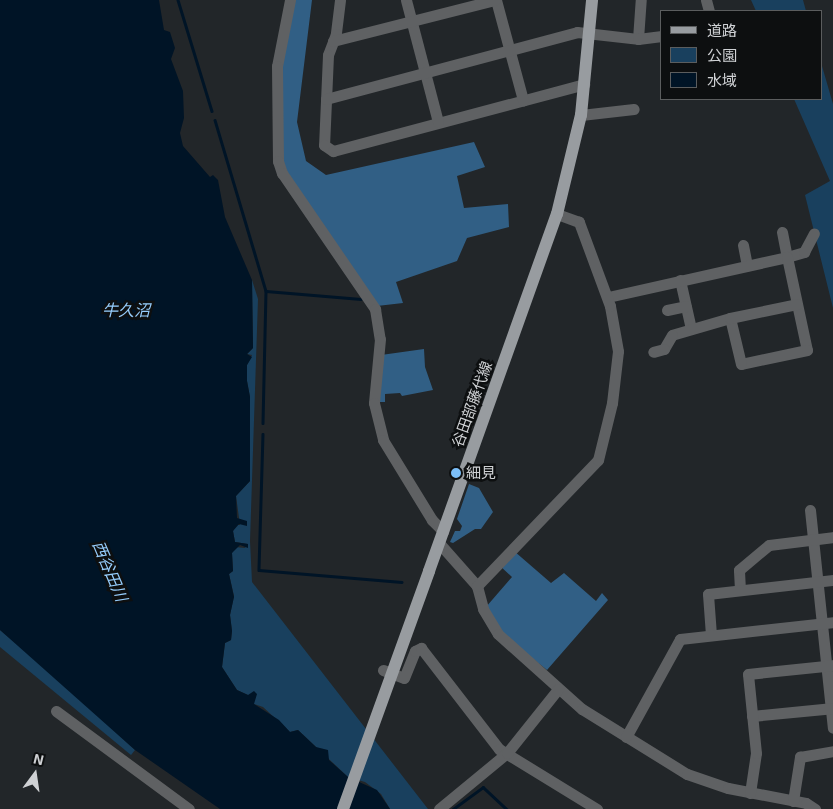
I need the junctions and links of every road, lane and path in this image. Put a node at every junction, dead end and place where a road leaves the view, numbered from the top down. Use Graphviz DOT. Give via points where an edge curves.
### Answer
graph roads {
  1 [pos="290,0"];
  2 [pos="340,0"];
  3 [pos="406,0"];
  4 [pos="496,0"];
  5 [pos="592,0"];
  6 [pos="641,0"];
  7 [pos="412,22"];
  8 [pos="588,34"];
  9 [pos="660,36"];
  10 [pos="638,39"];
  11 [pos="333,41"];
  12 [pos="510,50"];
  13 [pos="425,72"];
  14 [pos="584,84"];
  15 [pos="326,99"];
  16 [pos="522,100"];
  17 [pos="634,109"];
  18 [pos="581,115"];
  19 [pos="438,122"];
  20 [pos="557,214"];
  21 [pos="782,232"];
  22 [pos="814,233"];
  23 [pos="744,245"];
  24 [pos="787,257"];
  25 [pos="747,266"];
  26 [pos="680,280"];
  27 [pos="608,297"];
  28 [pos="797,304"];
  29 [pos="686,306"];
  30 [pos="667,310"];
  31 [pos="730,318"];
  32 [pos="691,329"];
  33 [pos="653,352"];
  34 [pos="810,510"];
  35 [pos="441,537"];
  36 [pos="833,538"];
  37 [pos="814,540"];
  38 [pos="833,580"];
  39 [pos="818,582"];
  40 [pos="477,586"];
  41 [pos="740,590"];
  42 [pos="828,623"];
  43 [pos="711,635"];
  44 [pos="830,666"];
  45 [pos="383,670"];
  46 [pos="558,689"];
  47 [pos="832,708"];
  48 [pos="56,711"];
  49 [pos="752,716"];
  50 [pos="833,728"];
  51 [pos="626,737"];
  52 [pos="833,751"];
  53 [pos="507,753"];
  54 [pos="750,793"];
  55 [pos="792,801"];
  56 [pos="189,809"];
  57 [pos="343,809"];
  58 [pos="439,809"];
  59 [pos="598,809"];
  60 [pos="815,809"];
  1 -- 35 [label="street" via="277,66 278,161 282,173 375,309 380,339 374,403 382,440"];
  2 -- 11 [label="street"];
  3 -- 7 [label="street"];
  4 -- 7 [label="street"];
  4 -- 12 [label="street"];
  5 -- 8 [label="main road, 谷田部藤代線"];
  6 -- 10 [label="street"];
  7 -- 11 [label="street"];
  7 -- 13 [label="street"];
  8 -- 10 [label="street"];
  8 -- 12 [label="street" via="576,32"];
  8 -- 14 [label="main road, 谷田部藤代線"];
  9 -- 10 [label="street"];
  11 -- 15 [label="street" via="328,55"];
  12 -- 13 [label="street"];
  12 -- 16 [label="street"];
  13 -- 15 [label="street"];
  13 -- 19 [label="street"];
  14 -- 16 [label="street"];
  14 -- 18 [label="main road, 谷田部藤代線"];
  15 -- 19 [label="street" via="324,145 334,151"];
  16 -- 19 [label="street"];
  17 -- 18 [label="street"];
  18 -- 20 [label="main road, 谷田部藤代線"];
  20 -- 27 [label="street" via="579,222"];
  20 -- 35 [label="main road, 谷田部藤代線"];
  21 -- 24 [label="street"];
  22 -- 24 [label="street" via="804,252"];
  23 -- 25 [label="street"];
  24 -- 25 [label="street"];
  24 -- 28 [label="street"];
  25 -- 26 [label="street"];
  26 -- 27 [label="street"];
  26 -- 29 [label="street"];
  27 -- 40 [label="street" via="618,338 618,368 598,460"];
  28 -- 31 [label="street"];
  28 -- 31 [label="street" via="807,350 741,364"];
  29 -- 30 [label="street"];
  29 -- 32 [label="street"];
  31 -- 32 [label="street"];
  32 -- 33 [label="street" via="672,335 664,349"];
  34 -- 37 [label="street"];
  35 -- 40 [label="street"];
  35 -- 57 [label="main road, 谷田部藤代線, bridge"];
  36 -- 37 [label="street"];
  37 -- 39 [label="street"];
  37 -- 41 [label="street" via="769,545 739,570"];
  38 -- 39 [label="street"];
  39 -- 41 [label="street"];
  39 -- 42 [label="street"];
  40 -- 46 [label="street" via="483,609 498,634"];
  41 -- 43 [label="street" via="708,594"];
  42 -- 43 [label="street"];
  42 -- 44 [label="street"];
  43 -- 51 [label="street" via="680,639"];
  44 -- 47 [label="street"];
  44 -- 49 [label="street" via="748,674"];
  45 -- 53 [label="street" via="404,678 415,651 420,648 488,737"];
  46 -- 51 [label="street"];
  46 -- 53 [label="street"];
  47 -- 49 [label="street"];
  47 -- 50 [label="street"];
  48 -- 56 [label="street"];
  49 -- 54 [label="street" via="756,753"];
  51 -- 54 [label="street" via="687,774"];
  52 -- 55 [label="street" via="800,757"];
  53 -- 58 [label="street"];
  53 -- 59 [label="street"];
  54 -- 55 [label="street"];
  55 -- 60 [label="street"];
}
